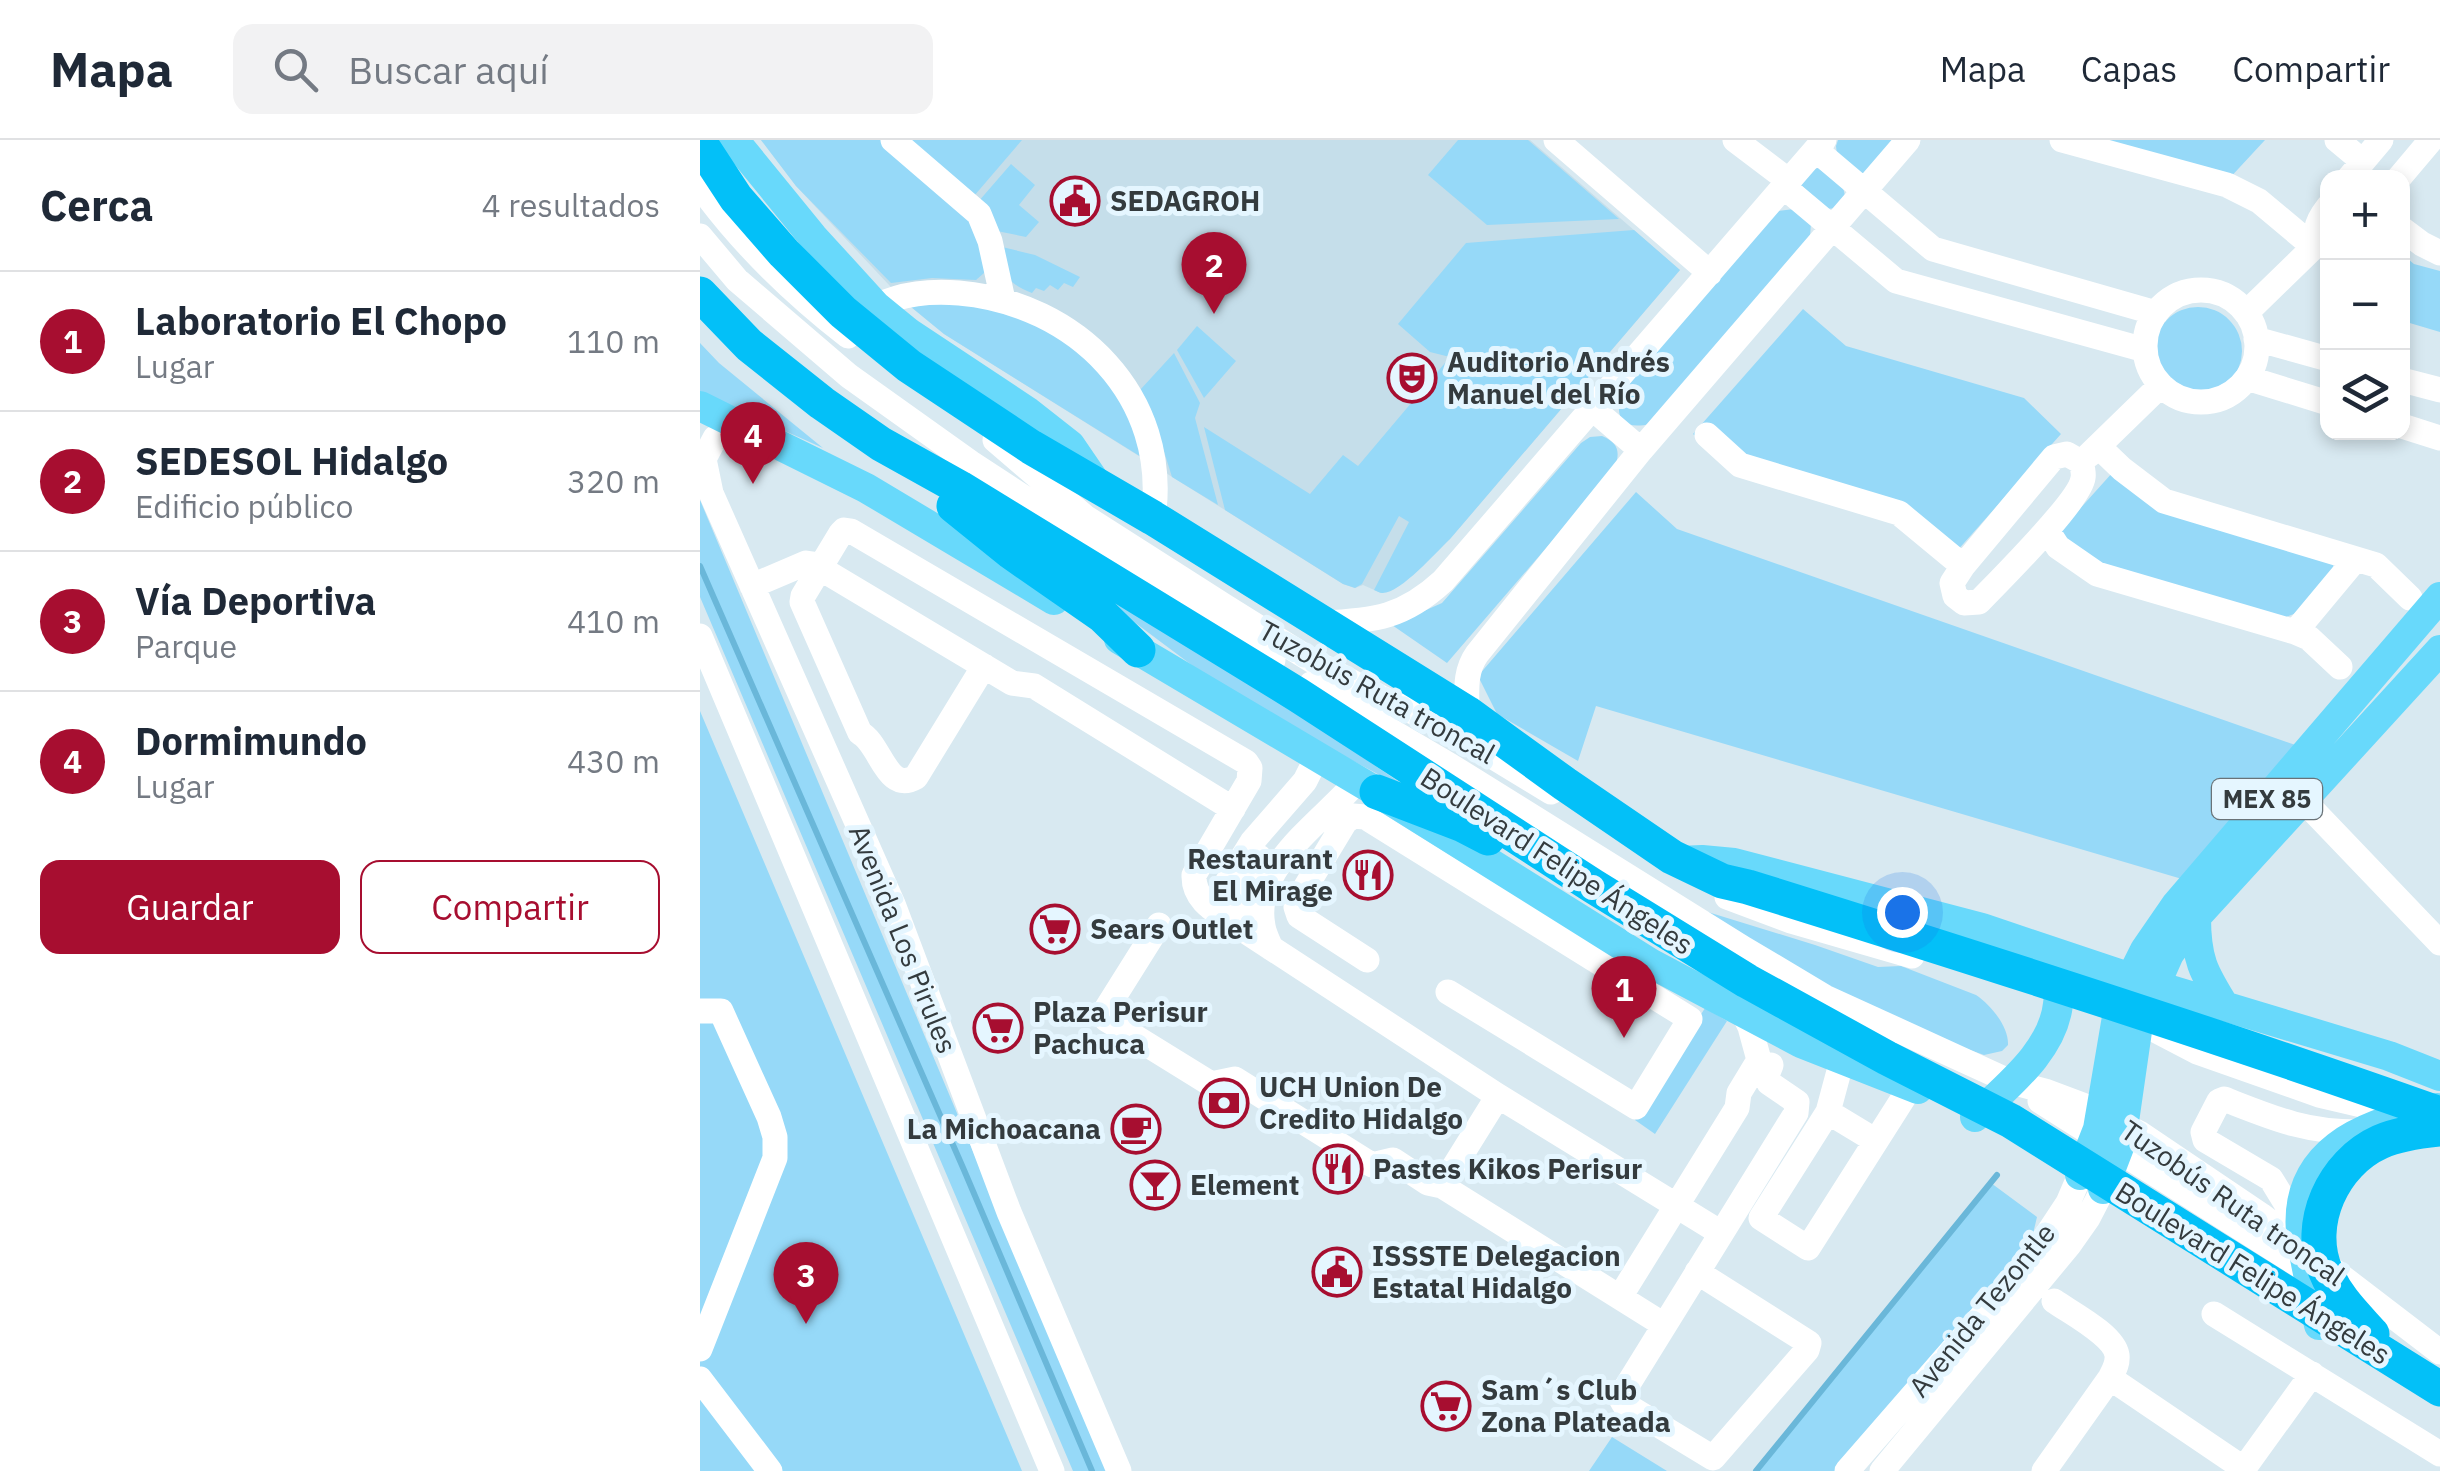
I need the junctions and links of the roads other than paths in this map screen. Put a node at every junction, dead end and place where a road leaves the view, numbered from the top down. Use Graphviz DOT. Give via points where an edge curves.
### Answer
graph roads {
  1 [pos="734,140"];
  2 [pos="893,140"];
  3 [pos="1556,140"];
  4 [pos="1735,140"];
  5 [pos="1908,140"];
  6 [pos="2062,140"];
  7 [pos="2337,140"];
  8 [pos="2381,140"];
  9 [pos="2431,140"];
  10 [pos="700,143"];
  11 [pos="1820,145"];
  12 [pos="2355,169"];
  13 [pos="2406,170"];
  14 [pos="1786,184"];
  15 [pos="700,186"];
  16 [pos="1865,191"];
  17 [pos="2320,219"];
  18 [pos="1833,228"];
  19 [pos="2410,234"];
  20 [pos="700,236"];
  21 [pos="2320,245"];
  22 [pos="2440,253"];
  23 [pos="1710,273"];
  24 [pos="700,294"];
  25 [pos="1003,300"];
  26 [pos="876,306"];
  27 [pos="2246,313"];
  28 [pos="2156,314"];
  29 [pos="2256,338"];
  30 [pos="2146,350"];
  31 [pos="2320,357"];
  32 [pos="2247,378"];
  33 [pos="2410,382"];
  34 [pos="2161,385"];
  35 [pos="2440,390"];
  36 [pos="2320,401"];
  37 [pos="700,406"];
  38 [pos="1593,409"];
  39 [pos="744,428"];
  40 [pos="2410,429"];
  41 [pos="1707,436"];
  42 [pos="2440,438"];
  43 [pos="1641,450"];
  44 [pos="2090,454"];
  45 [pos="944,487"];
  46 [pos="1100,488"];
  47 [pos="1153,518"];
  48 [pos="2047,530"];
  49 [pos="2355,560"];
  50 [pos="1963,566"];
  51 [pos="820,568"];
  52 [pos="752,586"];
  53 [pos="2425,597"];
  54 [pos="1322,623"];
  55 [pos="2294,632"];
  56 [pos="700,636"];
  57 [pos="1138,650"];
  58 [pos="2440,650"];
  59 [pos="984,666"];
  60 [pos="2340,667"];
  61 [pos="1466,713"];
  62 [pos="1311,769"];
  63 [pos="1360,797"];
  64 [pos="2303,800"];
  65 [pos="1233,808"];
  66 [pos="1680,861"];
  67 [pos="1593,886"];
  68 [pos="1210,908"];
  69 [pos="2196,917"];
  70 [pos="1159,925"];
  71 [pos="1236,925"];
  72 [pos="2440,943"];
  73 [pos="1271,948"];
  74 [pos="2050,950"];
  75 [pos="1367,960"];
  76 [pos="2142,981"];
  77 [pos="1448,992"];
  78 [pos="2059,999"];
  79 [pos="2225,1007"];
  80 [pos="711,1011"];
  81 [pos="1744,1014"];
  82 [pos="2136,1023"];
  83 [pos="1801,1044"];
  84 [pos="1842,1060"];
  85 [pos="1770,1065"];
  86 [pos="2440,1076"];
  87 [pos="2011,1082"];
  88 [pos="1911,1086"];
  89 [pos="1498,1096"];
  90 [pos="1737,1108"];
  91 [pos="1828,1112"];
  92 [pos="1975,1116"];
  93 [pos="2431,1118"];
  94 [pos="2365,1129"];
  95 [pos="2110,1131"];
  96 [pos="1876,1142"];
  97 [pos="2440,1150"];
  98 [pos="2092,1182"];
  99 [pos="1442,1186"];
  100 [pos="1677,1206"];
  101 [pos="1722,1234"];
  102 [pos="2305,1253"];
  103 [pos="1698,1272"];
  104 [pos="1620,1297"];
  105 [pos="2054,1301"];
  106 [pos="2214,1314"];
  107 [pos="1664,1325"];
  108 [pos="2319,1326"];
  109 [pos="700,1349"];
  110 [pos="2440,1353"];
  111 [pos="2404,1367"];
  112 [pos="2312,1374"];
  113 [pos="2110,1378"];
  114 [pos="700,1379"];
  115 [pos="2440,1389"];
  116 [pos="2440,1400"];
  117 [pos="1864,1451"];
  118 [pos="2440,1454"];
  119 [pos="2242,1469"];
  120 [pos="1887,1470"];
  121 [pos="770,1471"];
  122 [pos="1052,1471"];
  123 [pos="1119,1471"];
  124 [pos="1846,1471"];
  125 [pos="2044,1471"];
  1 -- 26 [label="main road"];
  2 -- 25 [label="street" via="979,214"];
  3 -- 23 [label="street"];
  4 -- 14 [label="street"];
  5 -- 16 [label="street"];
  6 -- 21 [label="street" via="2227,185"];
  7 -- 12 [label="street"];
  8 -- 12 [label="street"];
  9 -- 13 [label="street"];
  10 -- 46 [label="highway" via="736,198 843,312 910,366"];
  11 -- 14 [label="street"];
  11 -- 16 [label="street"];
  14 -- 18 [label="street"];
  14 -- 23 [label="street"];
  15 -- 78 [label="street, Tuzobús Ruta troncal" via="790,288 894,374 1002,445 1084,516 1312,660 1439,724 1722,895"];
  16 -- 18 [label="street"];
  16 -- 28 [label="street" via="1933,248"];
  17 -- 21 [label="street"];
  18 -- 30 [label="street" via="1896,281"];
  18 -- 43 [label="street"];
  19 -- 22 [label="street"];
  20 -- 87 [label="street, Tuzobús Ruta troncal" via="737,280 849,376 1299,677 1825,997"];
  21 -- 27 [label="street"];
  23 -- 38 [label="street"];
  24 -- 45 [label="highway, Boulevard Felipe Ángeles" via="822,403"];
  25 -- 26 [label="street" via="928,293"];
  25 -- 47 [label="street" via="1072,332 1125,389 1155,462"];
  26 -- 46 [label="main road" via="1070,446"];
  27 -- 28 [label="street" via="2226,296 2201,290 2176,297"];
  27 -- 29 [label="street"];
  28 -- 30 [label="street"];
  29 -- 31 [label="street"];
  29 -- 32 [label="street"];
  30 -- 34 [label="street"];
  32 -- 34 [label="street" via="2206,402 2174,396"];
  32 -- 36 [label="street"];
  33 -- 35 [label="street"];
  34 -- 44 [label="street"];
  37 -- 39 [label="main road, Boulevard Felipe Ángeles"];
  38 -- 43 [label="street"];
  38 -- 54 [label="street" via="1425,598 1377,618"];
  39 -- 52 [label="street, Avenida Los Pirules" via="716,438 704,458 711,493"];
  39 -- 57 [label="main road, Boulevard Felipe Ángeles" via="866,488"];
  40 -- 42 [label="street"];
  41 -- 50 [label="street" via="1740,465 1899,513"];
  43 -- 61 [label="street" via="1470,664"];
  44 -- 48 [label="street" via="2079,490"];
  44 -- 49 [label="street" via="2164,502"];
  44 -- 50 [label="street" via="2054,457"];
  45 -- 57 [label="highway" via="1011,552"];
  45 -- 67 [label="highway, Boulevard Felipe Ángeles" via="1298,695"];
  46 -- 47 [label="highway"];
  47 -- 54 [label="highway"];
  48 -- 50 [label="street" via="1978,602 1956,596 1952,582"];
  48 -- 55 [label="street" via="2058,547 2097,574"];
  49 -- 53 [label="street"];
  49 -- 55 [label="street"];
  51 -- 52 [label="street" via="806,563"];
  51 -- 59 [label="street"];
  51 -- 59 [label="street" via="802,602 860,733 870,738 885,770 904,782 916,778"];
  51 -- 65 [label="street" via="840,533 851,530 1246,762 1249,781"];
  52 -- 123 [label="street, Avenida Los Pirules" via="893,904 1010,1212"];
  53 -- 76 [label="main road, MEX 85" via="2176,904 2145,950"];
  54 -- 61 [label="highway"];
  55 -- 60 [label="street"];
  56 -- 122 [label="street"];
  57 -- 62 [label="main road, Boulevard Felipe Ángeles"];
  58 -- 64 [label="main road, MEX 85"];
  59 -- 65 [label="street" via="1034,686"];
  61 -- 66 [label="highway"];
  62 -- 63 [label="main road, Boulevard Felipe Ángeles"];
  62 -- 68 [label="street"];
  62 -- 71 [label="street" via="1294,813 1252,868"];
  63 -- 67 [label="highway" via="1463,824"];
  63 -- 73 [label="street" via="1324,813 1272,877 1262,910"];
  63 -- 75 [label="street" via="1296,908"];
  63 -- 77 [label="street" via="1690,1019 1636,1107"];
  63 -- 81 [label="main road, Boulevard Felipe Ángeles"];
  64 -- 69 [label="main road, MEX 85"];
  64 -- 72 [label="street"];
  65 -- 68 [label="street" via="1194,875 1198,896"];
  66 -- 74 [label="main road" via="1734,863"];
  66 -- 93 [label="highway" via="1722,881 2323,1072"];
  67 -- 111 [label="highway, Boulevard Felipe Ángeles" via="1747,982 2012,1121"];
  68 -- 71 [label="street"];
  69 -- 76 [label="main road, MEX 85"];
  69 -- 79 [label="main road" via="2200,962"];
  70 -- 99 [label="street" via="1106,1019 1210,1084 1240,1082 1372,1165 1394,1160"];
  71 -- 73 [label="street"];
  73 -- 89 [label="street"];
  74 -- 76 [label="main road"];
  74 -- 78 [label="main road"];
  76 -- 79 [label="main road"];
  76 -- 82 [label="main road, MEX 85"];
  78 -- 82 [label="street, Tuzobús Ruta troncal"];
  78 -- 87 [label="main road" via="2041,1048"];
  79 -- 86 [label="main road"];
  80 -- 109 [label="street" via="769,1117 775,1158"];
  81 -- 83 [label="main road, Boulevard Felipe Ángeles"];
  81 -- 90 [label="street" via="1759,1060"];
  82 -- 93 [label="street, Tuzobús Ruta troncal"];
  82 -- 95 [label="main road, Avenida Tezontle / MEX 85"];
  83 -- 84 [label="main road, Boulevard Felipe Ángeles"];
  83 -- 85 [label="street"];
  84 -- 88 [label="main road, Boulevard Felipe Ángeles"];
  84 -- 91 [label="street"];
  85 -- 90 [label="street" via="1750,1100"];
  85 -- 101 [label="street" via="1769,1083 1797,1102 1796,1113"];
  87 -- 92 [label="main road"];
  87 -- 95 [label="street, Tuzobús Ruta troncal" via="2044,1091"];
  88 -- 92 [label="main road, Boulevard Felipe Ángeles"];
  88 -- 96 [label="street"];
  89 -- 99 [label="street"];
  89 -- 100 [label="street"];
  90 -- 100 [label="street"];
  91 -- 96 [label="street"];
  91 -- 96 [label="street" via="1760,1218 1808,1248"];
  92 -- 98 [label="main road, Boulevard Felipe Ángeles"];
  93 -- 94 [label="main road"];
  93 -- 111 [label="highway" via="2416,1132 2382,1141 2353,1160 2332,1188 2320,1222 2324,1270 2340,1299"];
  94 -- 97 [label="street"];
  94 -- 102 [label="main road" via="2338,1144 2312,1174 2304,1195"];
  94 -- 102 [label="street" via="2297,1127 2224,1099 2204,1132 2206,1140 2270,1179 2293,1215"];
  95 -- 98 [label="main road, Avenida Tezontle / MEX 85"];
  95 -- 102 [label="street, Tuzobús Ruta troncal"];
  98 -- 108 [label="main road, Boulevard Felipe Ángeles"];
  98 -- 117 [label="street, Avenida Tezontle" via="2068,1202 2029,1262"];
  98 -- 120 [label="street, Avenida Tezontle" via="2070,1245"];
  99 -- 104 [label="street"];
  100 -- 101 [label="street"];
  100 -- 104 [label="street"];
  101 -- 103 [label="street"];
  102 -- 108 [label="main road"];
  102 -- 110 [label="street, Tuzobús Ruta troncal"];
  103 -- 107 [label="street"];
  103 -- 107 [label="street" via="1807,1340 1808,1350 1713,1458 1621,1401"];
  104 -- 107 [label="street"];
  105 -- 113 [label="street" via="2116,1350"];
  106 -- 112 [label="street"];
  108 -- 116 [label="main road, Boulevard Felipe Ángeles"];
  111 -- 115 [label="highway, Boulevard Felipe Ángeles"];
  112 -- 118 [label="street"];
  112 -- 119 [label="street"];
  113 -- 119 [label="street"];
  113 -- 125 [label="street"];
  114 -- 121 [label="street"];
  117 -- 120 [label="street"];
  117 -- 124 [label="street, Avenida Tezontle"];
}
